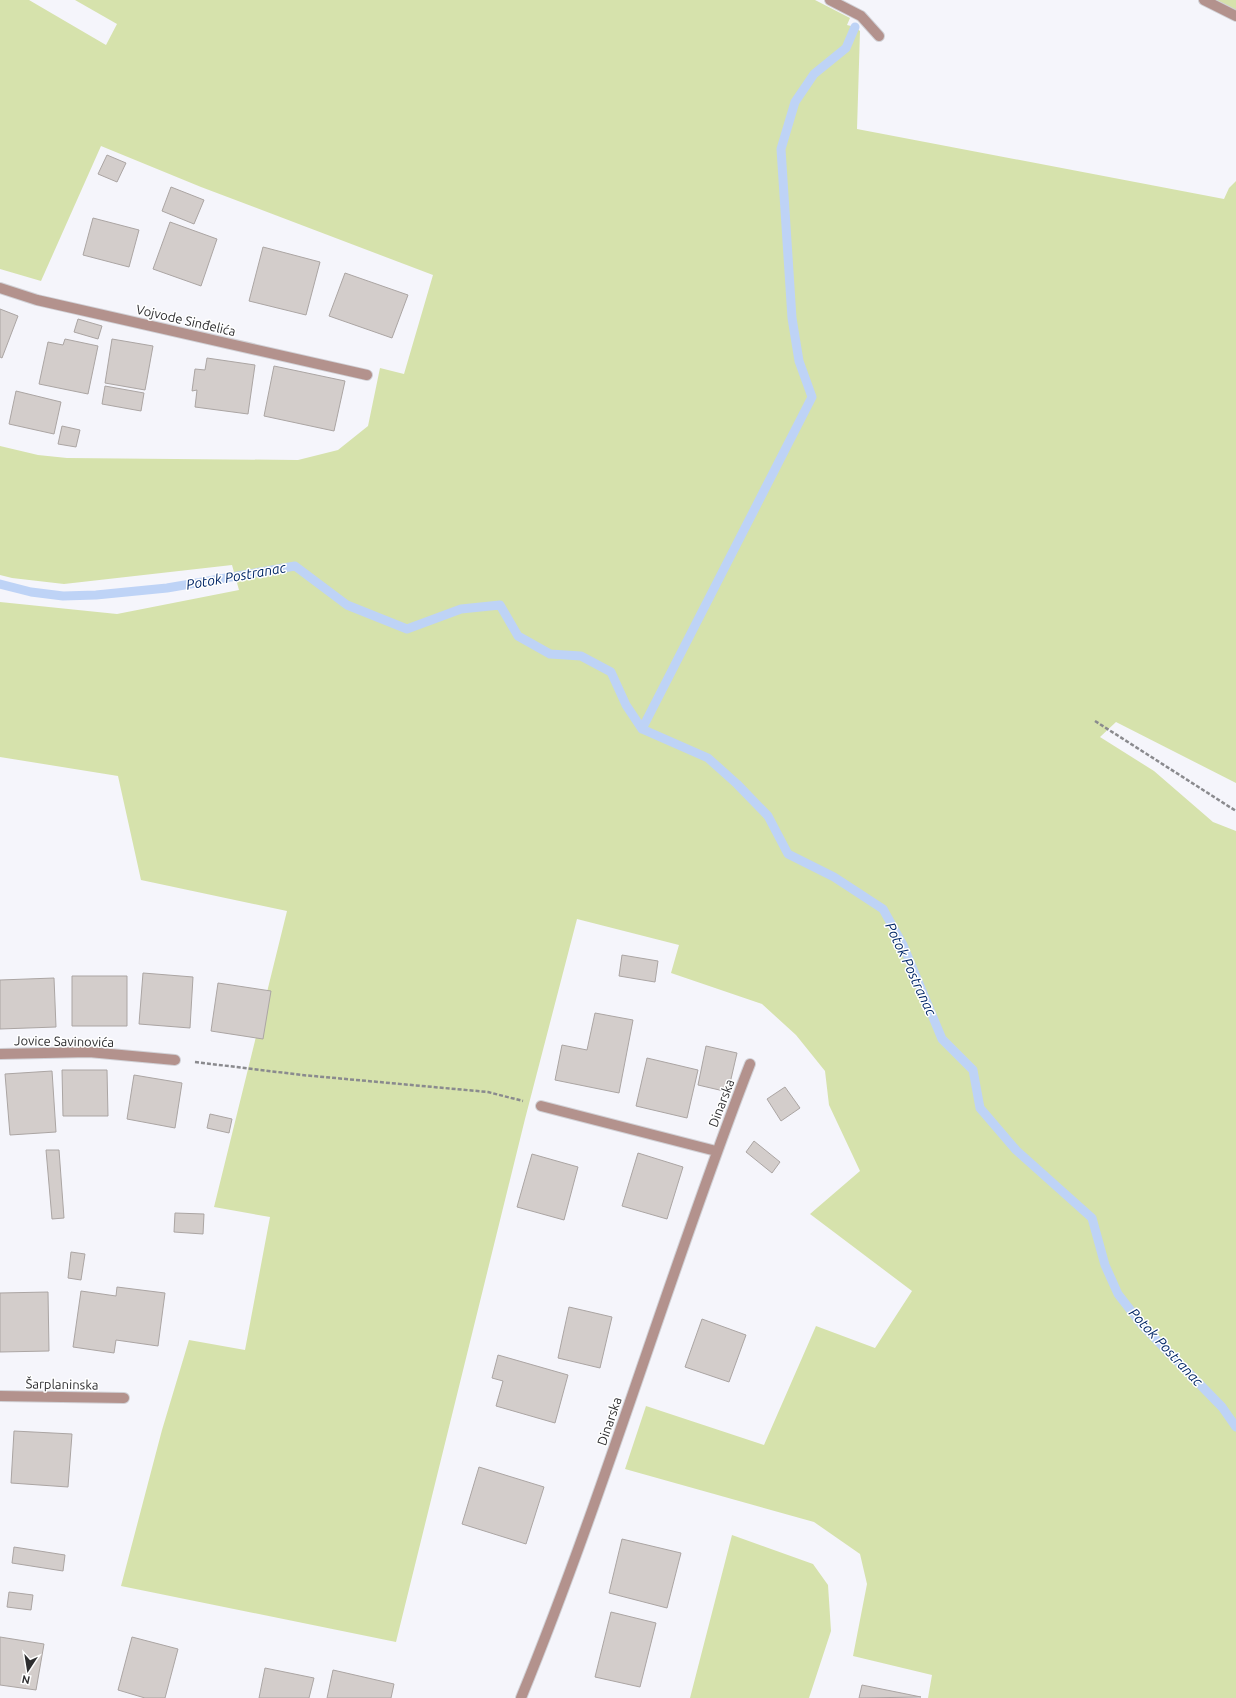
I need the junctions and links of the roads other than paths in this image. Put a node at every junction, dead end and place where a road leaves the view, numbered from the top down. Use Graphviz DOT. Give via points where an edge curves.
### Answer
graph roads {
  1 [pos="830,0"];
  2 [pos="1204,0"];
  3 [pos="1236,16"];
  4 [pos="879,36"];
  5 [pos="0,288"];
  6 [pos="366,375"];
  7 [pos="0,1054"];
  8 [pos="175,1060"];
  9 [pos="750,1064"];
  10 [pos="541,1106"];
  11 [pos="716,1152"];
  12 [pos="0,1396"];
  13 [pos="124,1398"];
  14 [pos="522,1698"];
  1 -- 4 [label="street" via="861,16"];
  2 -- 3 [label="street"];
  5 -- 6 [label="street, Vojvode Sinđelića" via="37,300"];
  7 -- 8 [label="street, Jovice Savinovića" via="89,1052"];
  9 -- 11 [label="street, Dinarska"];
  10 -- 11 [label="street"];
  11 -- 14 [label="street, Dinarska" via="554,1619"];
  12 -- 13 [label="street, Šarplaninska"];
}
